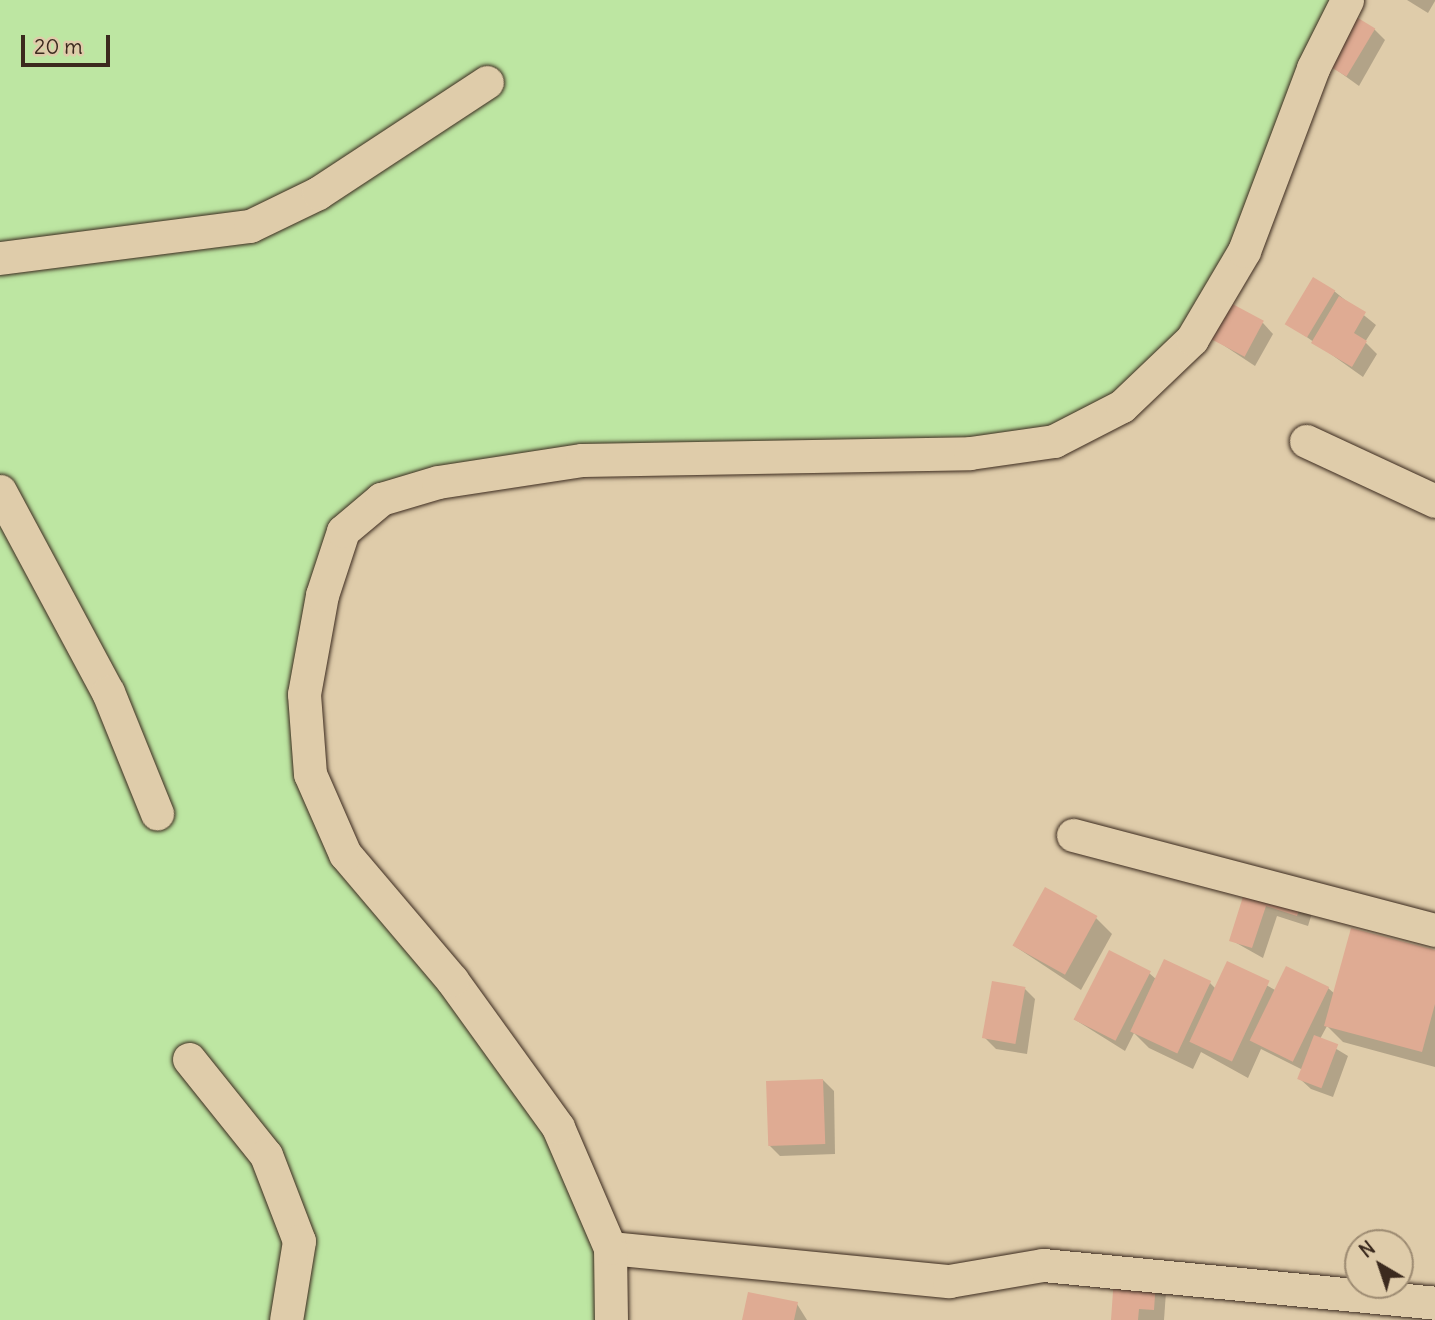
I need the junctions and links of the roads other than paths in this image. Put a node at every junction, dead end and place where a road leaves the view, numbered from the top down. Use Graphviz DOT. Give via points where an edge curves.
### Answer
graph roads {
  1 [pos="1347,0"];
  2 [pos="487,82"];
  3 [pos="0,258"];
  4 [pos="1306,441"];
  5 [pos="0,491"];
  6 [pos="1435,501"];
  7 [pos="158,813"];
  8 [pos="1073,835"];
  9 [pos="1435,930"];
  10 [pos="189,1059"];
  11 [pos="610,1248"];
  12 [pos="1435,1303"];
  13 [pos="286,1320"];
  14 [pos="611,1320"];
  1 -- 11 [label="street" via="1313,68 1244,251 1192,339 1122,406 1054,441 970,453 582,460 438,482 381,499 343,531 322,594 304,694 310,774 345,854 452,980 558,1127"];
  2 -- 3 [label="street" via="318,193 250,226"];
  4 -- 6 [label="street"];
  5 -- 7 [label="street" via="108,692"];
  8 -- 9 [label="street"];
  10 -- 13 [label="street" via="266,1155 299,1241"];
  11 -- 12 [label="street" via="949,1281 1043,1265"];
  11 -- 14 [label="street"];
}
